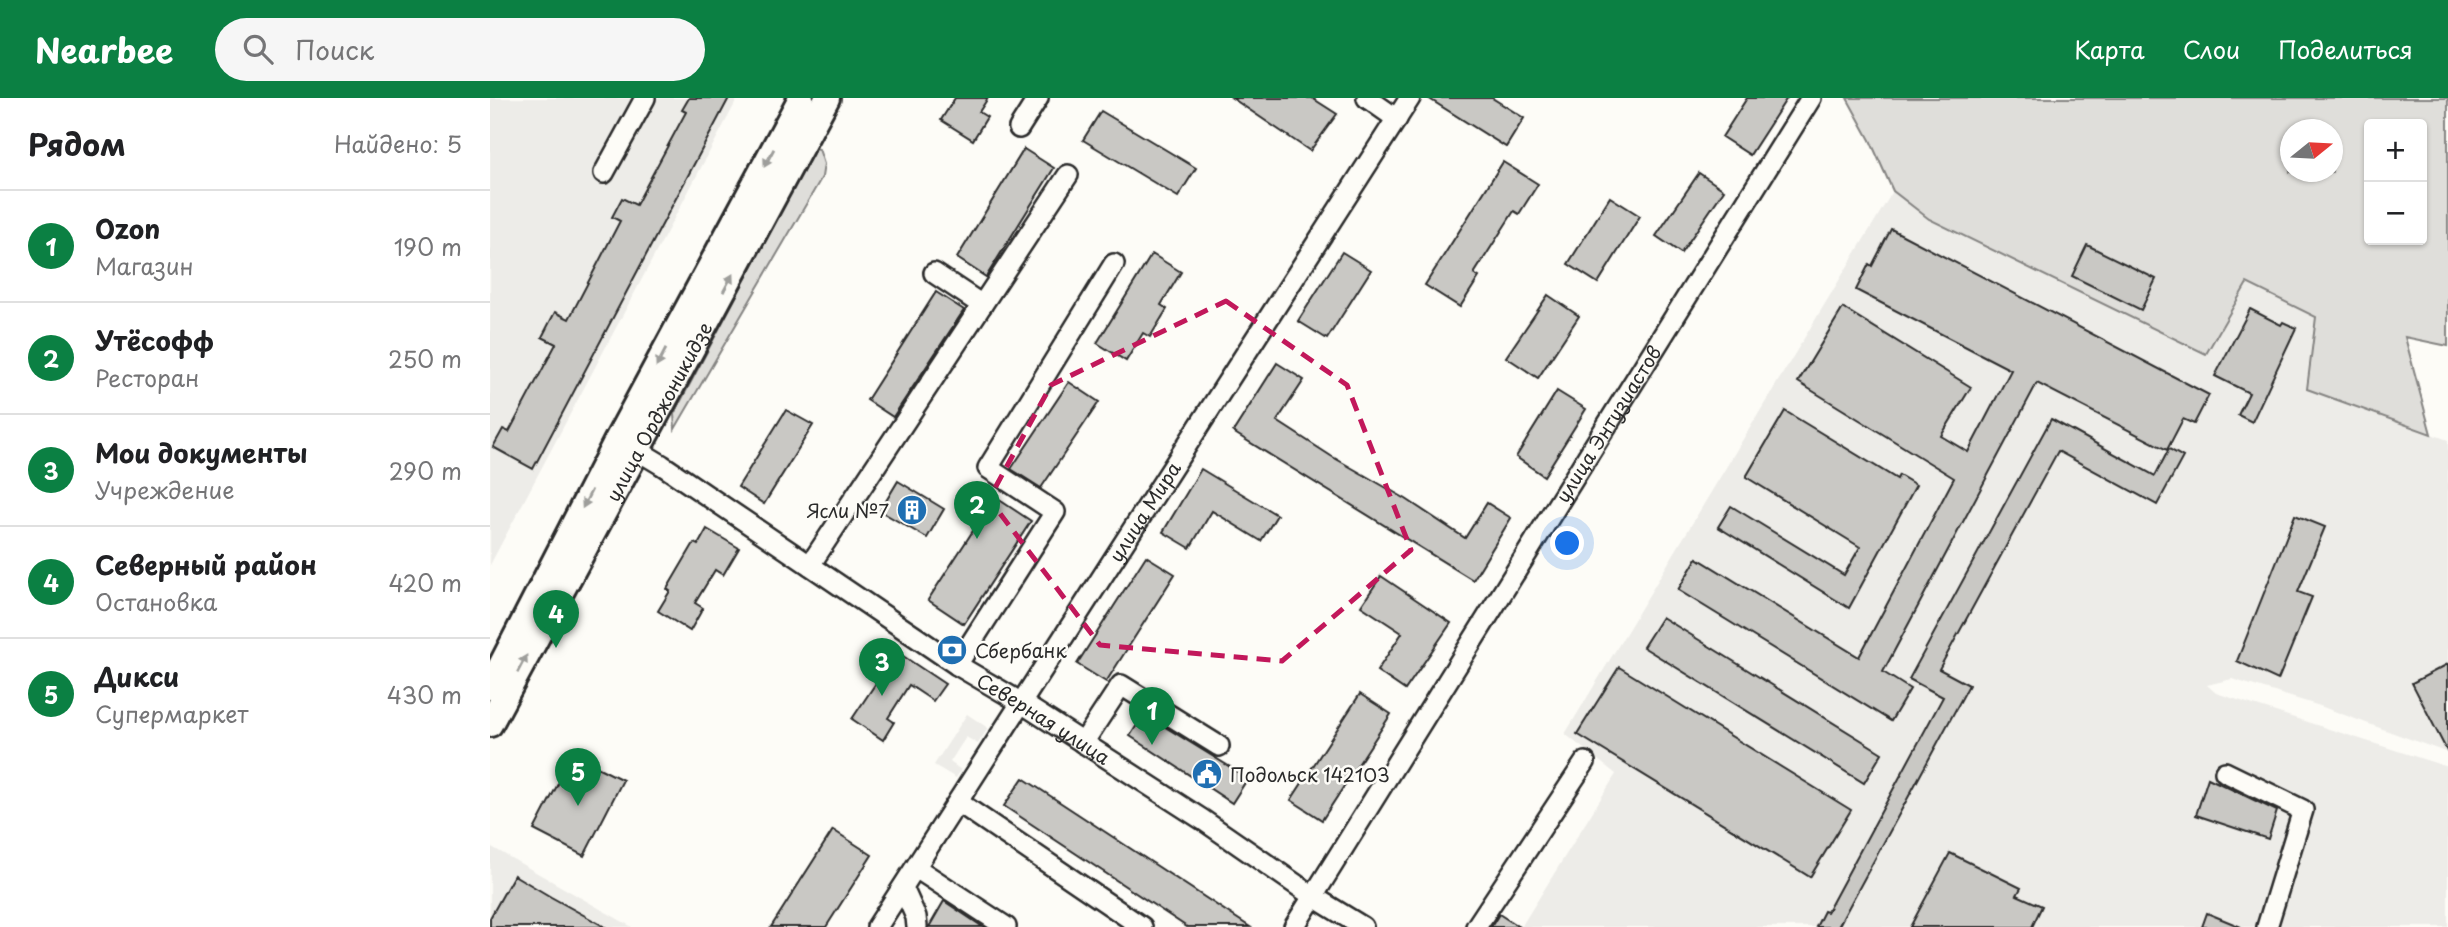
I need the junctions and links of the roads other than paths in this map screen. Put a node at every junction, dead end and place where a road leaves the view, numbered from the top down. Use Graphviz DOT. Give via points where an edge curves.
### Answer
graph roads {
  1 [pos="645,98"];
  2 [pos="802,98"];
  3 [pos="827,98"];
  4 [pos="1038,98"];
  5 [pos="1367,98"];
  6 [pos="1410,98"];
  7 [pos="1811,98"];
  8 [pos="1396,119"];
  9 [pos="1019,128"];
  10 [pos="604,173"];
  11 [pos="1069,175"];
  12 [pos="1114,264"];
  13 [pos="934,273"];
  14 [pos="982,306"];
  15 [pos="628,444"];
  16 [pos="810,565"];
  17 [pos="957,665"];
  18 [pos="490,687"];
  19 [pos="1020,702"];
  20 [pos="490,724"];
  21 [pos="1083,743"];
  22 [pos="1219,746"];
  23 [pos="1585,762"];
  24 [pos="2225,772"];
  25 [pos="958,802"];
  26 [pos="916,868"];
  27 [pos="903,888"];
  28 [pos="1314,897"];
  29 [pos="877,927"];
  30 [pos="917,927"];
  31 [pos="1006,927"];
  32 [pos="1142,927"];
  33 [pos="1294,927"];
  34 [pos="1363,927"];
  35 [pos="1476,927"];
  36 [pos="2267,927"];
  1 -- 10 [label="street"];
  2 -- 15 [label="main road, улица Орджоникидзе, one-way"];
  15 -- 3 [label="main road, улица Орджоникидзе, one-way"];
  4 -- 9 [label="street"];
  5 -- 8 [label="street"];
  6 -- 8 [label="street, улица Мира"];
  7 -- 28 [label="street, улица Энтузиастов"];
  8 -- 19 [label="street, улица Мира"];
  11 -- 14 [label="street"];
  12 -- 17 [label="street" via="988,468 1055,512"];
  13 -- 14 [label="street"];
  14 -- 16 [label="street"];
  15 -- 16 [label="street, Северная улица"];
  15 -- 18 [label="main road, улица Орджоникидзе, one-way"];
  20 -- 15 [label="main road, улица Орджоникидзе, one-way"];
  16 -- 17 [label="street, Северная улица"];
  17 -- 19 [label="street, Северная улица"];
  19 -- 21 [label="street, Северная улица"];
  19 -- 25 [label="street, улица Мира"];
  21 -- 22 [label="street" via="1121,685"];
  21 -- 28 [label="street, Северная улица"];
  23 -- 35 [label="street"];
  24 -- 36 [label="street" via="2303,810"];
  25 -- 26 [label="street, улица Мира"];
  25 -- 32 [label="street"];
  26 -- 27 [label="street, улица Мира"];
  26 -- 31 [label="street"];
  27 -- 29 [label="street, улица Мира"];
  27 -- 30 [label="street"];
  28 -- 33 [label="street, улица Энтузиастов"];
  28 -- 34 [label="street, Северная улица"];
}
